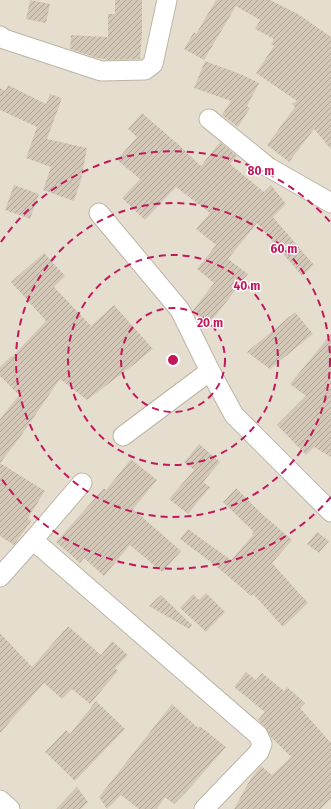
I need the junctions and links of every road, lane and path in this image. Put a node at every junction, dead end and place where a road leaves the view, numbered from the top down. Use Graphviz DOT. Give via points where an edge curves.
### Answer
graph roads {
  1 [pos="167,0"];
  2 [pos="0,36"];
  3 [pos="209,119"];
  4 [pos="331,203"];
  5 [pos="98,213"];
  6 [pos="210,371"];
  7 [pos="123,436"];
  8 [pos="82,483"];
  9 [pos="331,512"];
  10 [pos="33,540"];
  11 [pos="0,577"];
  12 [pos="0,800"];
  13 [pos="10,809"];
  14 [pos="204,809"];
  1 -- 2 [label="street" via="153,64 145,70 101,71"];
  3 -- 4 [label="street" via="268,167"];
  5 -- 6 [label="street" via="180,310"];
  6 -- 7 [label="street"];
  6 -- 9 [label="street" via="234,415"];
  8 -- 10 [label="street"];
  10 -- 11 [label="street"];
  10 -- 14 [label="street" via="258,735 262,744 258,752"];
  12 -- 13 [label="street"];
}
